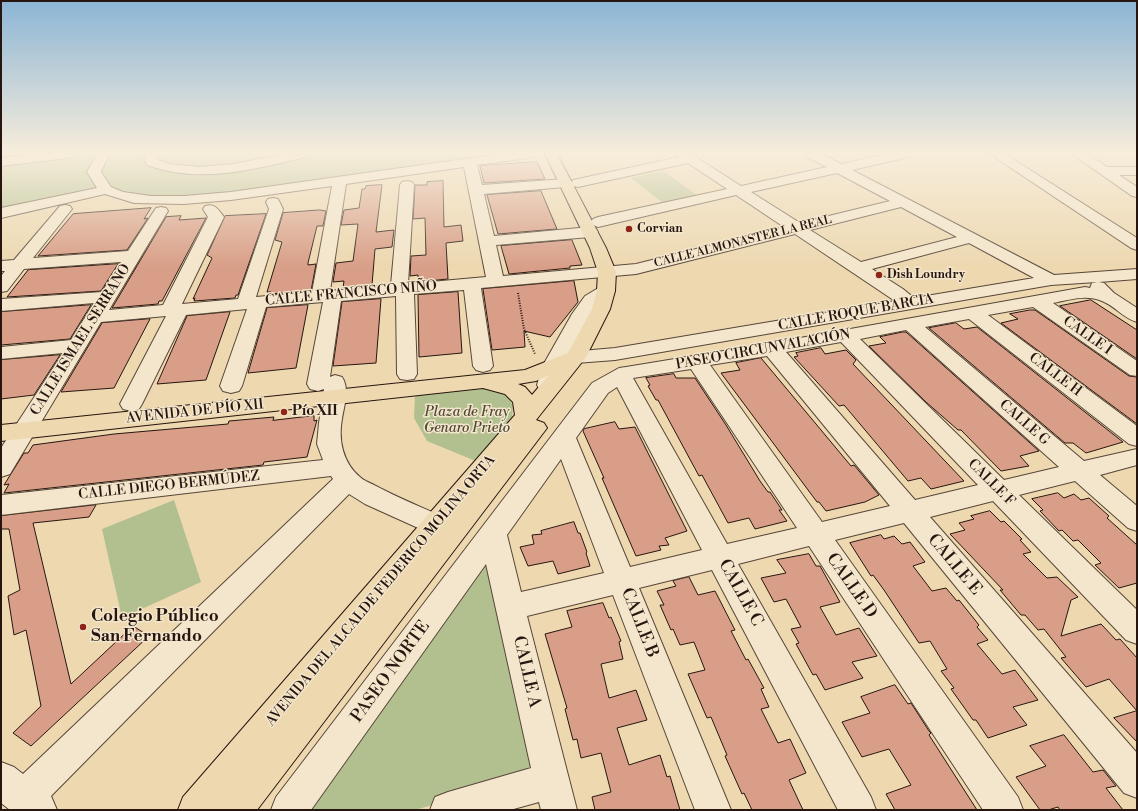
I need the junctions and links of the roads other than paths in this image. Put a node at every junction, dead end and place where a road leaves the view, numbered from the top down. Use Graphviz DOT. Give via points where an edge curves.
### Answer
graph roads {
  1 [pos="98,192"];
  2 [pos="110,192"];
  3 [pos="261,192"];
  4 [pos="339,192"];
  5 [pos="407,192"];
  6 [pos="476,192"];
  7 [pos="576,192"];
  8 [pos="736,192"];
  9 [pos="740,192"];
  10 [pos="883,192"];
  11 [pos="1055,192"];
  12 [pos="273,202"];
  13 [pos="902,202"];
  14 [pos="65,209"];
  15 [pos="210,209"];
  16 [pos="161,211"];
  17 [pos="1,213"];
  18 [pos="594,227"];
  19 [pos="798,229"];
  20 [pos="970,238"];
  21 [pos="487,241"];
  22 [pos="1137,245"];
  23 [pos="132,256"];
  24 [pos="19,265"];
  25 [pos="1,266"];
  26 [pos="858,268"];
  27 [pos="1137,274"];
  28 [pos="611,278"];
  29 [pos="1051,280"];
  30 [pos="496,282"];
  31 [pos="1081,282"];
  32 [pos="472,284"];
  33 [pos="1,287"];
  34 [pos="402,290"];
  35 [pos="107,297"];
  36 [pos="326,297"];
  37 [pos="1037,301"];
  38 [pos="252,303"];
  39 [pos="1,305"];
  40 [pos="174,310"];
  41 [pos="973,313"];
  42 [pos="910,314"];
  43 [pos="1137,316"];
  44 [pos="96,317"];
  45 [pos="846,336"];
  46 [pos="78,345"];
  47 [pos="772,349"];
  48 [pos="1,353"];
  49 [pos="569,360"];
  50 [pos="697,362"];
  51 [pos="1137,370"];
  52 [pos="482,373"];
  53 [pos="407,374"];
  54 [pos="621,376"];
  55 [pos="231,386"];
  56 [pos="330,388"];
  57 [pos="546,395"];
  58 [pos="131,404"];
  59 [pos="526,418"];
  60 [pos="1,419"];
  61 [pos="29,423"];
  62 [pos="1,433"];
  63 [pos="564,437"];
  64 [pos="1137,438"];
  65 [pos="1137,457"];
  66 [pos="1,468"];
  67 [pos="1079,471"];
  68 [pos="342,474"];
  69 [pos="999,490"];
  70 [pos="1,505"];
  71 [pos="910,512"];
  72 [pos="1137,521"];
  73 [pos="436,525"];
  74 [pos="493,534"];
  75 [pos="816,534"];
  76 [pos="720,557"];
  77 [pos="622,581"];
  78 [pos="511,607"];
  79 [pos="1137,630"];
  80 [pos="1137,780"];
  81 [pos="555,795"];
  82 [pos="16,796"];
  83 [pos="196,810"];
  84 [pos="234,810"];
  85 [pos="289,810"];
  86 [pos="448,810"];
  87 [pos="713,810"];
  88 [pos="858,810"];
  89 [pos="1006,810"];
  1 -- 17 [label="street"];
  2 -- 3 [label="street" via="146,199 189,200"];
  4 -- 36 [label="street"];
  5 -- 34 [label="street"];
  6 -- 21 [label="street"];
  7 -- 18 [label="main road, AVENIDA DEL ALCALDE FEDERICO MOLINA ORTA"];
  8 -- 18 [label="street"];
  9 -- 19 [label="street, CALLE G"];
  10 -- 13 [label="street"];
  11 -- 22 [label="street"];
  12 -- 38 [label="street" via="276,209"];
  13 -- 19 [label="street, CALLE ALMONASTER LA REAL"];
  13 -- 20 [label="street"];
  14 -- 24 [label="street"];
  15 -- 40 [label="street" via="216,217"];
  16 -- 23 [label="street, CALLE ISMAEL SERRANO"];
  18 -- 21 [label="street"];
  18 -- 28 [label="main road, AVENIDA DEL ALCALDE FEDERICO MOLINA ORTA" via="612,246"];
  19 -- 26 [label="street, CALLE G"];
  19 -- 28 [label="street, CALLE ALMONASTER LA REAL" via="636,269"];
  20 -- 26 [label="street"];
  20 -- 29 [label="street"];
  21 -- 30 [label="street"];
  23 -- 24 [label="street"];
  23 -- 35 [label="street, CALLE ISMAEL SERRANO"];
  24 -- 25 [label="street"];
  24 -- 33 [label="street"];
  26 -- 42 [label="street, CALLE G" via="897,293"];
  27 -- 31 [label="street, CALLE ROQUE BARCIA"];
  28 -- 30 [label="street, CALLE FRANCISCO NIÑO"];
  28 -- 49 [label="street" via="569,333"];
  28 -- 49 [label="main road, AVENIDA DEL ALCALDE FEDERICO MOLINA ORTA" via="618,291 605,332"];
  29 -- 31 [label="street, CALLE ROQUE BARCIA"];
  29 -- 42 [label="street, CALLE ROQUE BARCIA"];
  30 -- 32 [label="street, CALLE FRANCISCO NIÑO"];
  31 -- 37 [label="street, PASEO CIRCUNVALACIÓN"];
  31 -- 43 [label="street, PASEO CIRCUNVALACIÓN"];
  32 -- 34 [label="street, CALLE FRANCISCO NIÑO"];
  32 -- 52 [label="street"];
  34 -- 36 [label="street, CALLE FRANCISCO NIÑO"];
  34 -- 53 [label="street"];
  35 -- 39 [label="street"];
  35 -- 44 [label="street, CALLE ISMAEL SERRANO"];
  36 -- 38 [label="street, CALLE FRANCISCO NIÑO"];
  36 -- 56 [label="street"];
  37 -- 41 [label="street, PASEO CIRCUNVALACIÓN"];
  37 -- 51 [label="street, CALLE I"];
  38 -- 40 [label="street, CALLE FRANCISCO NIÑO"];
  38 -- 55 [label="street"];
  40 -- 44 [label="street, CALLE FRANCISCO NIÑO"];
  40 -- 58 [label="street"];
  41 -- 42 [label="street, PASEO CIRCUNVALACIÓN"];
  41 -- 64 [label="street, CALLE H"];
  42 -- 45 [label="street, PASEO CIRCUNVALACIÓN"];
  42 -- 49 [label="street, CALLE ROQUE BARCIA"];
  42 -- 67 [label="street, CALLE G"];
  44 -- 46 [label="street, CALLE ISMAEL SERRANO"];
  45 -- 47 [label="street, PASEO CIRCUNVALACIÓN"];
  45 -- 69 [label="street, CALLE F"];
  46 -- 48 [label="street"];
  46 -- 61 [label="street, CALLE ISMAEL SERRANO"];
  47 -- 50 [label="street, PASEO CIRCUNVALACIÓN"];
  47 -- 71 [label="street, CALLE E"];
  49 -- 52 [label="main road, AVENIDA DE PÍO XII"];
  49 -- 57 [label="street"];
  49 -- 84 [label="main road, AVENIDA DEL ALCALDE FEDERICO MOLINA ORTA" via="578,376"];
  50 -- 54 [label="street, PASEO CIRCUNVALACIÓN" via="626,373"];
  50 -- 75 [label="street, CALLE D"];
  52 -- 53 [label="main road, AVENIDA DE PÍO XII"];
  52 -- 56 [label="main road, AVENIDA DE PÍO XII"];
  52 -- 59 [label="main road" via="521,394 526,405"];
  53 -- 56 [label="main road, AVENIDA DE PÍO XII"];
  54 -- 63 [label="street, PASEO CIRCUNVALACIÓN" via="600,388"];
  54 -- 76 [label="street, CALLE C"];
  56 -- 58 [label="main road, AVENIDA DE PÍO XII"];
  56 -- 61 [label="main road, AVENIDA DE PÍO XII"];
  56 -- 68 [label="street" via="328,444"];
  57 -- 59 [label="main road, AVENIDA DEL ALCALDE FEDERICO MOLINA ORTA"];
  58 -- 61 [label="main road, AVENIDA DE PÍO XII"];
  59 -- 73 [label="main road, AVENIDA DEL ALCALDE FEDERICO MOLINA ORTA"];
  60 -- 61 [label="main road, AVENIDA DE PÍO XII"];
  61 -- 62 [label="main road, AVENIDA DE PÍO XII"];
  61 -- 66 [label="street, CALLE ISMAEL SERRANO"];
  63 -- 74 [label="street, PASEO CIRCUNVALACIÓN"];
  63 -- 77 [label="street, CALLE B"];
  65 -- 67 [label="street"];
  67 -- 69 [label="street"];
  67 -- 72 [label="street, CALLE G"];
  68 -- 70 [label="street, CALLE DIEGO BERMÚDEZ"];
  68 -- 73 [label="street" via="351,484 374,497"];
  68 -- 82 [label="street"];
  69 -- 71 [label="street"];
  69 -- 79 [label="street, CALLE F"];
  71 -- 75 [label="street"];
  71 -- 80 [label="street, CALLE E"];
  73 -- 83 [label="main road, AVENIDA DEL ALCALDE FEDERICO MOLINA ORTA"];
  74 -- 78 [label="street, CALLE A"];
  74 -- 85 [label="street, PASEO NORTE"];
  75 -- 76 [label="street"];
  75 -- 89 [label="street, CALLE D"];
  76 -- 77 [label="street"];
  76 -- 88 [label="street, CALLE C"];
  77 -- 78 [label="street"];
  77 -- 87 [label="street, CALLE B"];
  78 -- 81 [label="street, CALLE A"];
  81 -- 86 [label="street"];
}
